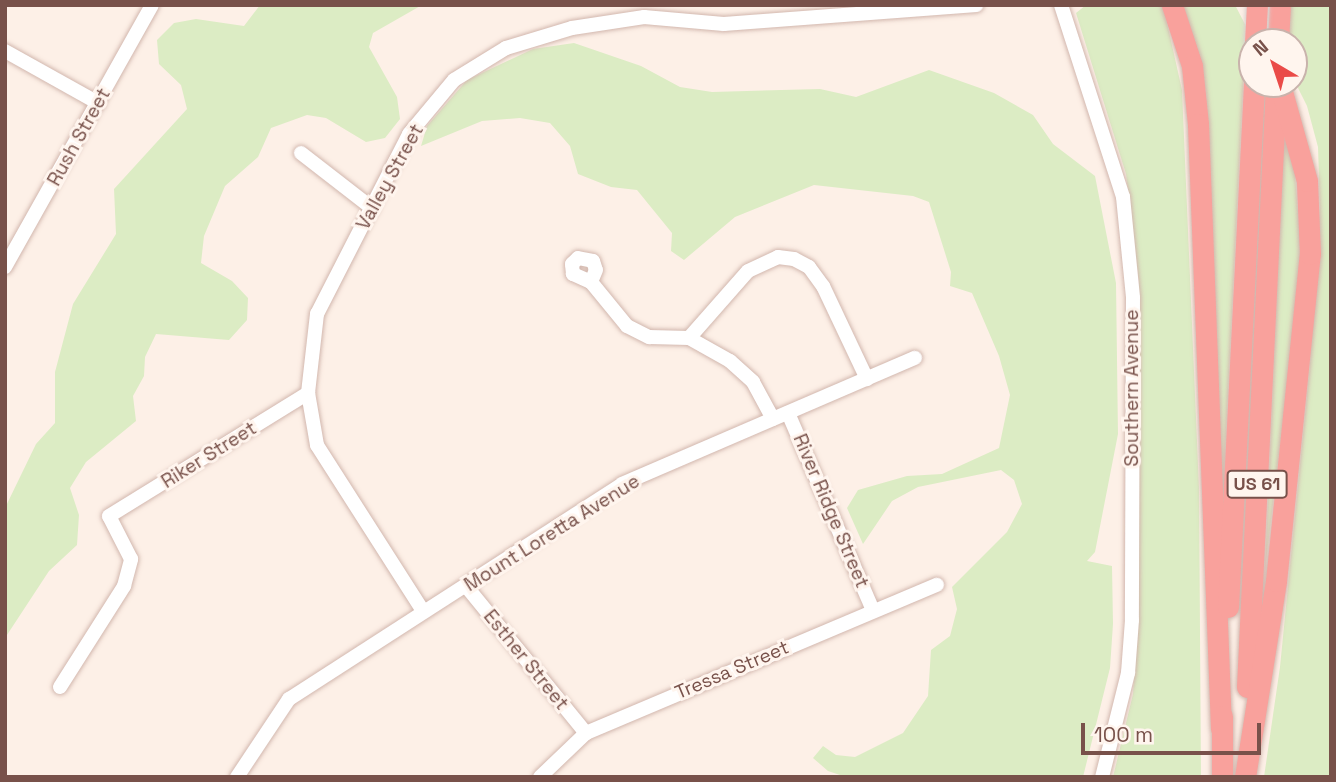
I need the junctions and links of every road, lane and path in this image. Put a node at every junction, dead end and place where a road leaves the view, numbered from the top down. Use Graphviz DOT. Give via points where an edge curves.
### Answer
graph roads {
  1 [pos="152,5"];
  2 [pos="976,5"];
  3 [pos="1061,5"];
  4 [pos="1245,5"];
  5 [pos="1257,5"];
  6 [pos="1280,5"];
  7 [pos="1174,12"];
  8 [pos="1256,28"];
  9 [pos="1257,28"];
  10 [pos="1279,28"];
  11 [pos="5,51"];
  12 [pos="1253,98"];
  13 [pos="1277,98"];
  14 [pos="1282,98"];
  15 [pos="99,103"];
  16 [pos="302,153"];
  17 [pos="372,208"];
  18 [pos="5,268"];
  19 [pos="591,282"];
  20 [pos="689,338"];
  21 [pos="915,358"];
  22 [pos="867,379"];
  23 [pos="308,393"];
  24 [pos="788,412"];
  25 [pos="773,419"];
  26 [pos="937,585"];
  27 [pos="466,586"];
  28 [pos="873,610"];
  29 [pos="423,611"];
  30 [pos="60,687"];
  31 [pos="1222,729"];
  32 [pos="586,733"];
  33 [pos="237,777"];
  34 [pos="540,777"];
  35 [pos="1102,777"];
  36 [pos="1222,777"];
  37 [pos="1245,777"];
  1 -- 15 [label="street, Rush Street"];
  2 -- 17 [label="street, Valley Street" via="724,24 644,17 572,27 506,48 447,89 409,134"];
  3 -- 35 [label="street, Southern Avenue" via="1123,197 1133,298 1132,620 1128,673"];
  4 -- 9 [label="highway"];
  5 -- 8 [label="highway, bridge"];
  6 -- 10 [label="highway"];
  7 -- 31 [label="highway" via="1192,66 1198,124"];
  11 -- 15 [label="street"];
  12 -- 31 [label="highway, US 61"];
  13 -- 37 [label="highway, US 61"];
  14 -- 37 [label="highway" via="1307,181 1310,254 1276,581"];
  15 -- 18 [label="street, Rush Street"];
  16 -- 17 [label="street"];
  17 -- 23 [label="street, Valley Street" via="317,314"];
  19 -- 20 [label="street" via="626,326 649,337"];
  20 -- 22 [label="street" via="748,271 778,257 794,259 808,267 823,286"];
  20 -- 25 [label="street, River Ridge Street" via="743,372"];
  21 -- 22 [label="street, Mount Loretta Avenue"];
  22 -- 24 [label="street, Mount Loretta Avenue"];
  23 -- 29 [label="street, Valley Street" via="317,445"];
  23 -- 30 [label="street, Riker Street" via="109,516 131,559 124,586"];
  24 -- 25 [label="street, Mount Loretta Avenue"];
  24 -- 28 [label="street, River Ridge Street"];
  25 -- 27 [label="street, Mount Loretta Avenue" via="622,484"];
  26 -- 28 [label="street, Tressa Street"];
  27 -- 29 [label="street, Mount Loretta Avenue"];
  27 -- 32 [label="street, Esther Street"];
  28 -- 32 [label="street, Tressa Street"];
  29 -- 33 [label="street, Mount Loretta Avenue" via="289,699"];
  31 -- 36 [label="highway, US 61"];
  32 -- 34 [label="street, Tressa Street"];
}
